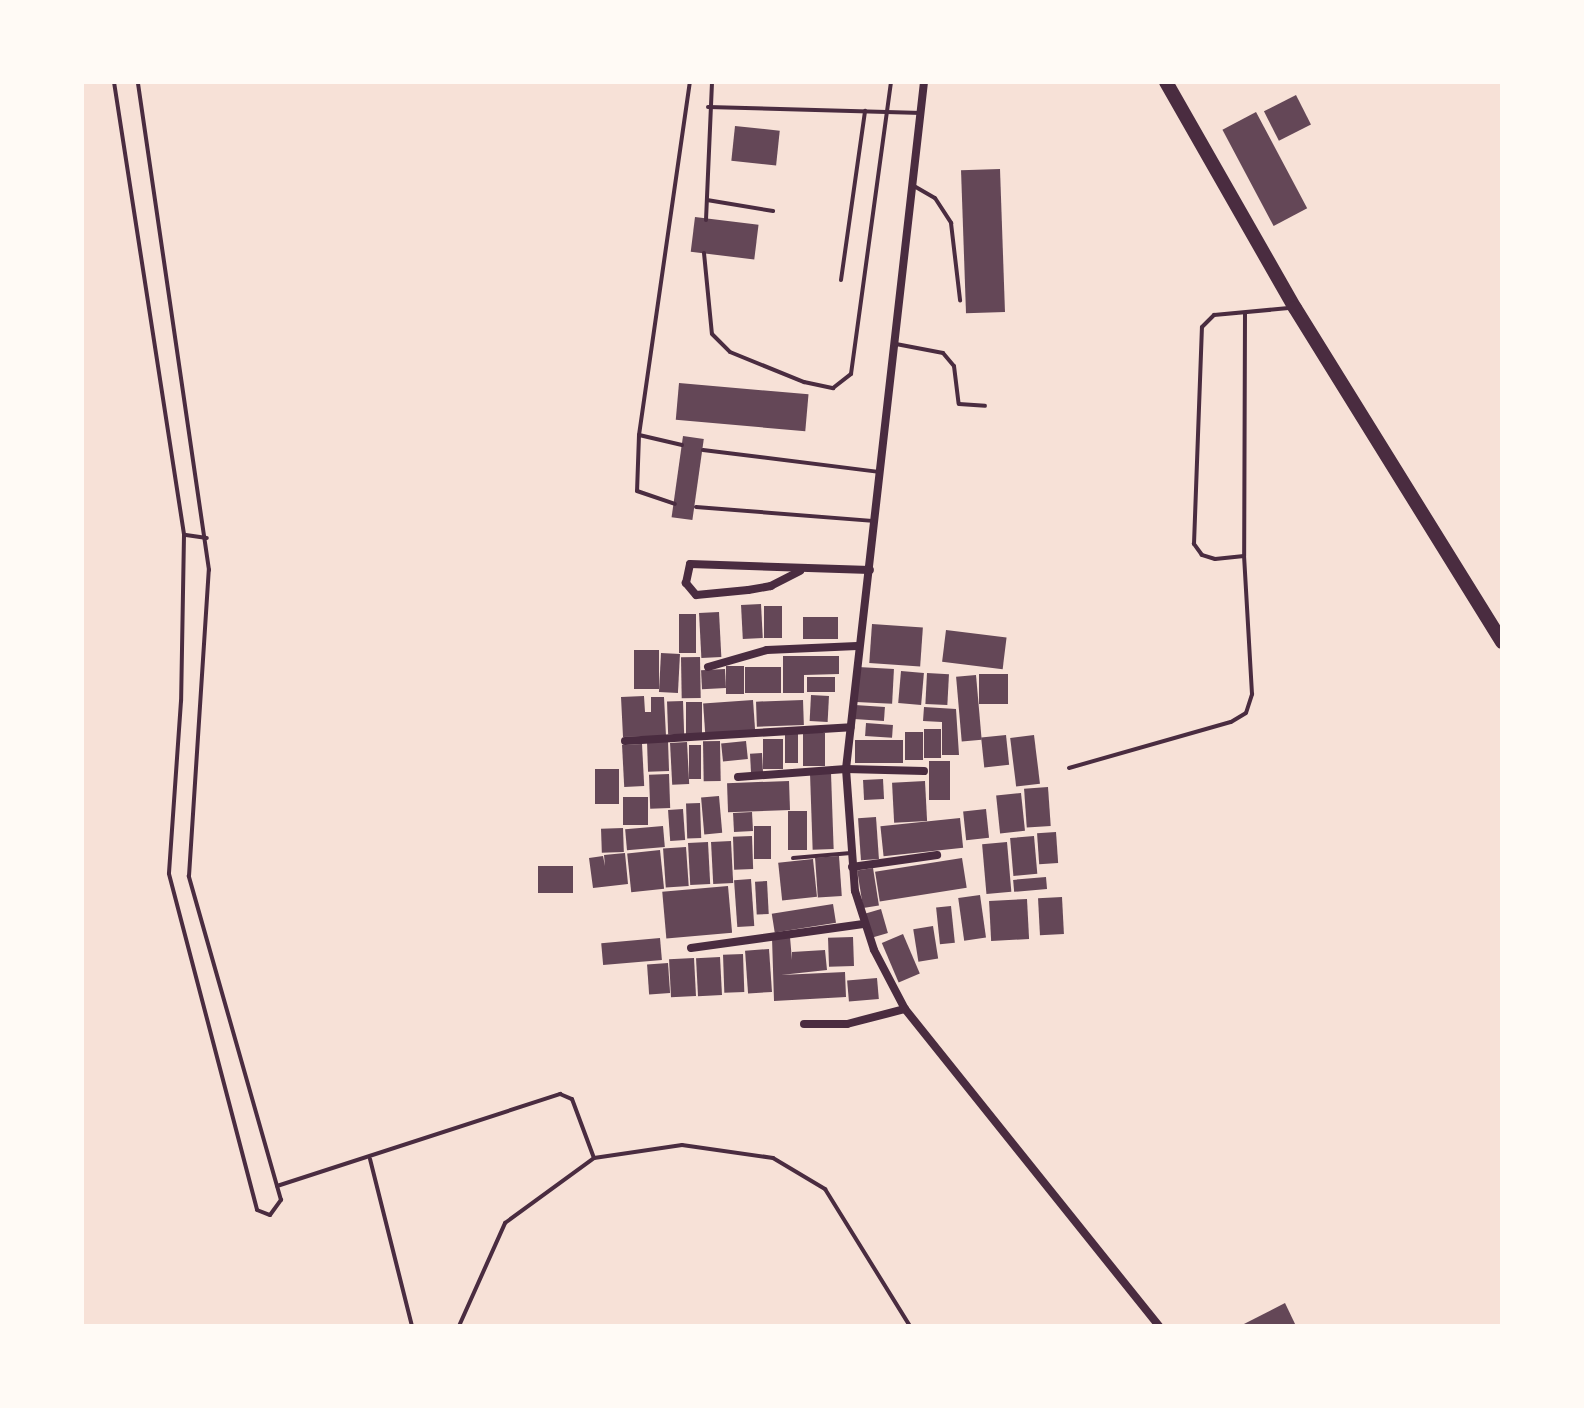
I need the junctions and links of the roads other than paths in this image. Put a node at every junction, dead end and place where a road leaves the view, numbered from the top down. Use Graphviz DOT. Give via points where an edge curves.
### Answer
graph roads {
  1 [pos="114,82"];
  2 [pos="138,82"];
  3 [pos="690,82"];
  4 [pos="712,82"];
  5 [pos="891,82"];
  6 [pos="924,82"];
  7 [pos="1166,82"];
  8 [pos="708,107"];
  9 [pos="889,110"];
  10 [pos="865,111"];
  11 [pos="922,113"];
  12 [pos="914,186"];
  13 [pos="707,200"];
  14 [pos="773,211"];
  15 [pos="706,220"];
  16 [pos="704,253"];
  17 [pos="841,280"];
  18 [pos="960,300"];
  19 [pos="1295,308"];
  20 [pos="1245,313"];
  21 [pos="896,344"];
  22 [pos="985,406"];
  23 [pos="639,435"];
  24 [pos="682,445"];
  25 [pos="703,450"];
  26 [pos="882,473"];
  27 [pos="675,504"];
  28 [pos="696,507"];
  29 [pos="877,521"];
  30 [pos="184,535"];
  31 [pos="207,538"];
  32 [pos="1244,556"];
  33 [pos="870,570"];
  34 [pos="800,571"];
  35 [pos="1502,642"];
  36 [pos="857,646"];
  37 [pos="708,667"];
  38 [pos="851,727"];
  39 [pos="625,741"];
  40 [pos="1069,768"];
  41 [pos="846,769"];
  42 [pos="924,771"];
  43 [pos="738,777"];
  44 [pos="851,853"];
  45 [pos="937,855"];
  46 [pos="793,858"];
  47 [pos="852,867"];
  48 [pos="863,924"];
  49 [pos="691,948"];
  50 [pos="905,1009"];
  51 [pos="804,1024"];
  52 [pos="594,1158"];
  53 [pos="370,1159"];
  54 [pos="277,1186"];
  55 [pos="1155,1325"];
  56 [pos="412,1326"];
  57 [pos="459,1326"];
  58 [pos="910,1326"];
  1 -- 30 [label="lane"];
  2 -- 31 [label="lane"];
  3 -- 23 [label="lane"];
  4 -- 8 [label="lane"];
  5 -- 9 [label="lane"];
  6 -- 11 [label="street"];
  7 -- 19 [label="highway"];
  8 -- 10 [label="lane"];
  8 -- 13 [label="lane"];
  9 -- 10 [label="lane"];
  9 -- 11 [label="lane"];
  9 -- 16 [label="lane" via="851,374 833,388 730,352 712,334"];
  10 -- 17 [label="lane"];
  11 -- 12 [label="street"];
  12 -- 18 [label="lane" via="935,198 951,223"];
  12 -- 21 [label="street"];
  13 -- 14 [label="lane"];
  13 -- 15 [label="lane"];
  19 -- 20 [label="lane"];
  19 -- 35 [label="highway"];
  20 -- 32 [label="lane"];
  20 -- 32 [label="lane" via="1214,315 1202,327 1194,544 1202,555 1215,559"];
  21 -- 22 [label="lane" via="943,353 954,366 959,404"];
  21 -- 26 [label="street"];
  23 -- 24 [label="lane"];
  23 -- 27 [label="lane" via="637,491"];
  25 -- 26 [label="lane"];
  26 -- 29 [label="street"];
  28 -- 29 [label="lane"];
  29 -- 33 [label="street"];
  30 -- 31 [label="lane"];
  30 -- 54 [label="lane" via="181,701 168,866 257,1210 264,1215 277,1211"];
  31 -- 54 [label="lane" via="209,624 189,876"];
  32 -- 40 [label="lane" via="1252,694 1246,713 1231,722"];
  33 -- 34 [label="street"];
  33 -- 36 [label="street"];
  34 -- 34 [label="street" via="771,586 748,590 696,595 686,583 690,564"];
  36 -- 37 [label="street" via="767,650"];
  36 -- 38 [label="street"];
  38 -- 39 [label="street"];
  38 -- 41 [label="street"];
  41 -- 42 [label="street"];
  41 -- 43 [label="street"];
  41 -- 44 [label="street"];
  44 -- 46 [label="lane"];
  44 -- 47 [label="street"];
  45 -- 47 [label="street"];
  47 -- 48 [label="street"];
  48 -- 49 [label="street"];
  48 -- 50 [label="street"];
  50 -- 51 [label="street" via="847,1024"];
  50 -- 55 [label="street"];
  52 -- 53 [label="lane" via="572,1099 560,1094"];
  52 -- 57 [label="lane" via="505,1223"];
  52 -- 58 [label="lane" via="682,1145 773,1158 825,1189"];
  53 -- 54 [label="lane"];
  53 -- 56 [label="lane"];
}
